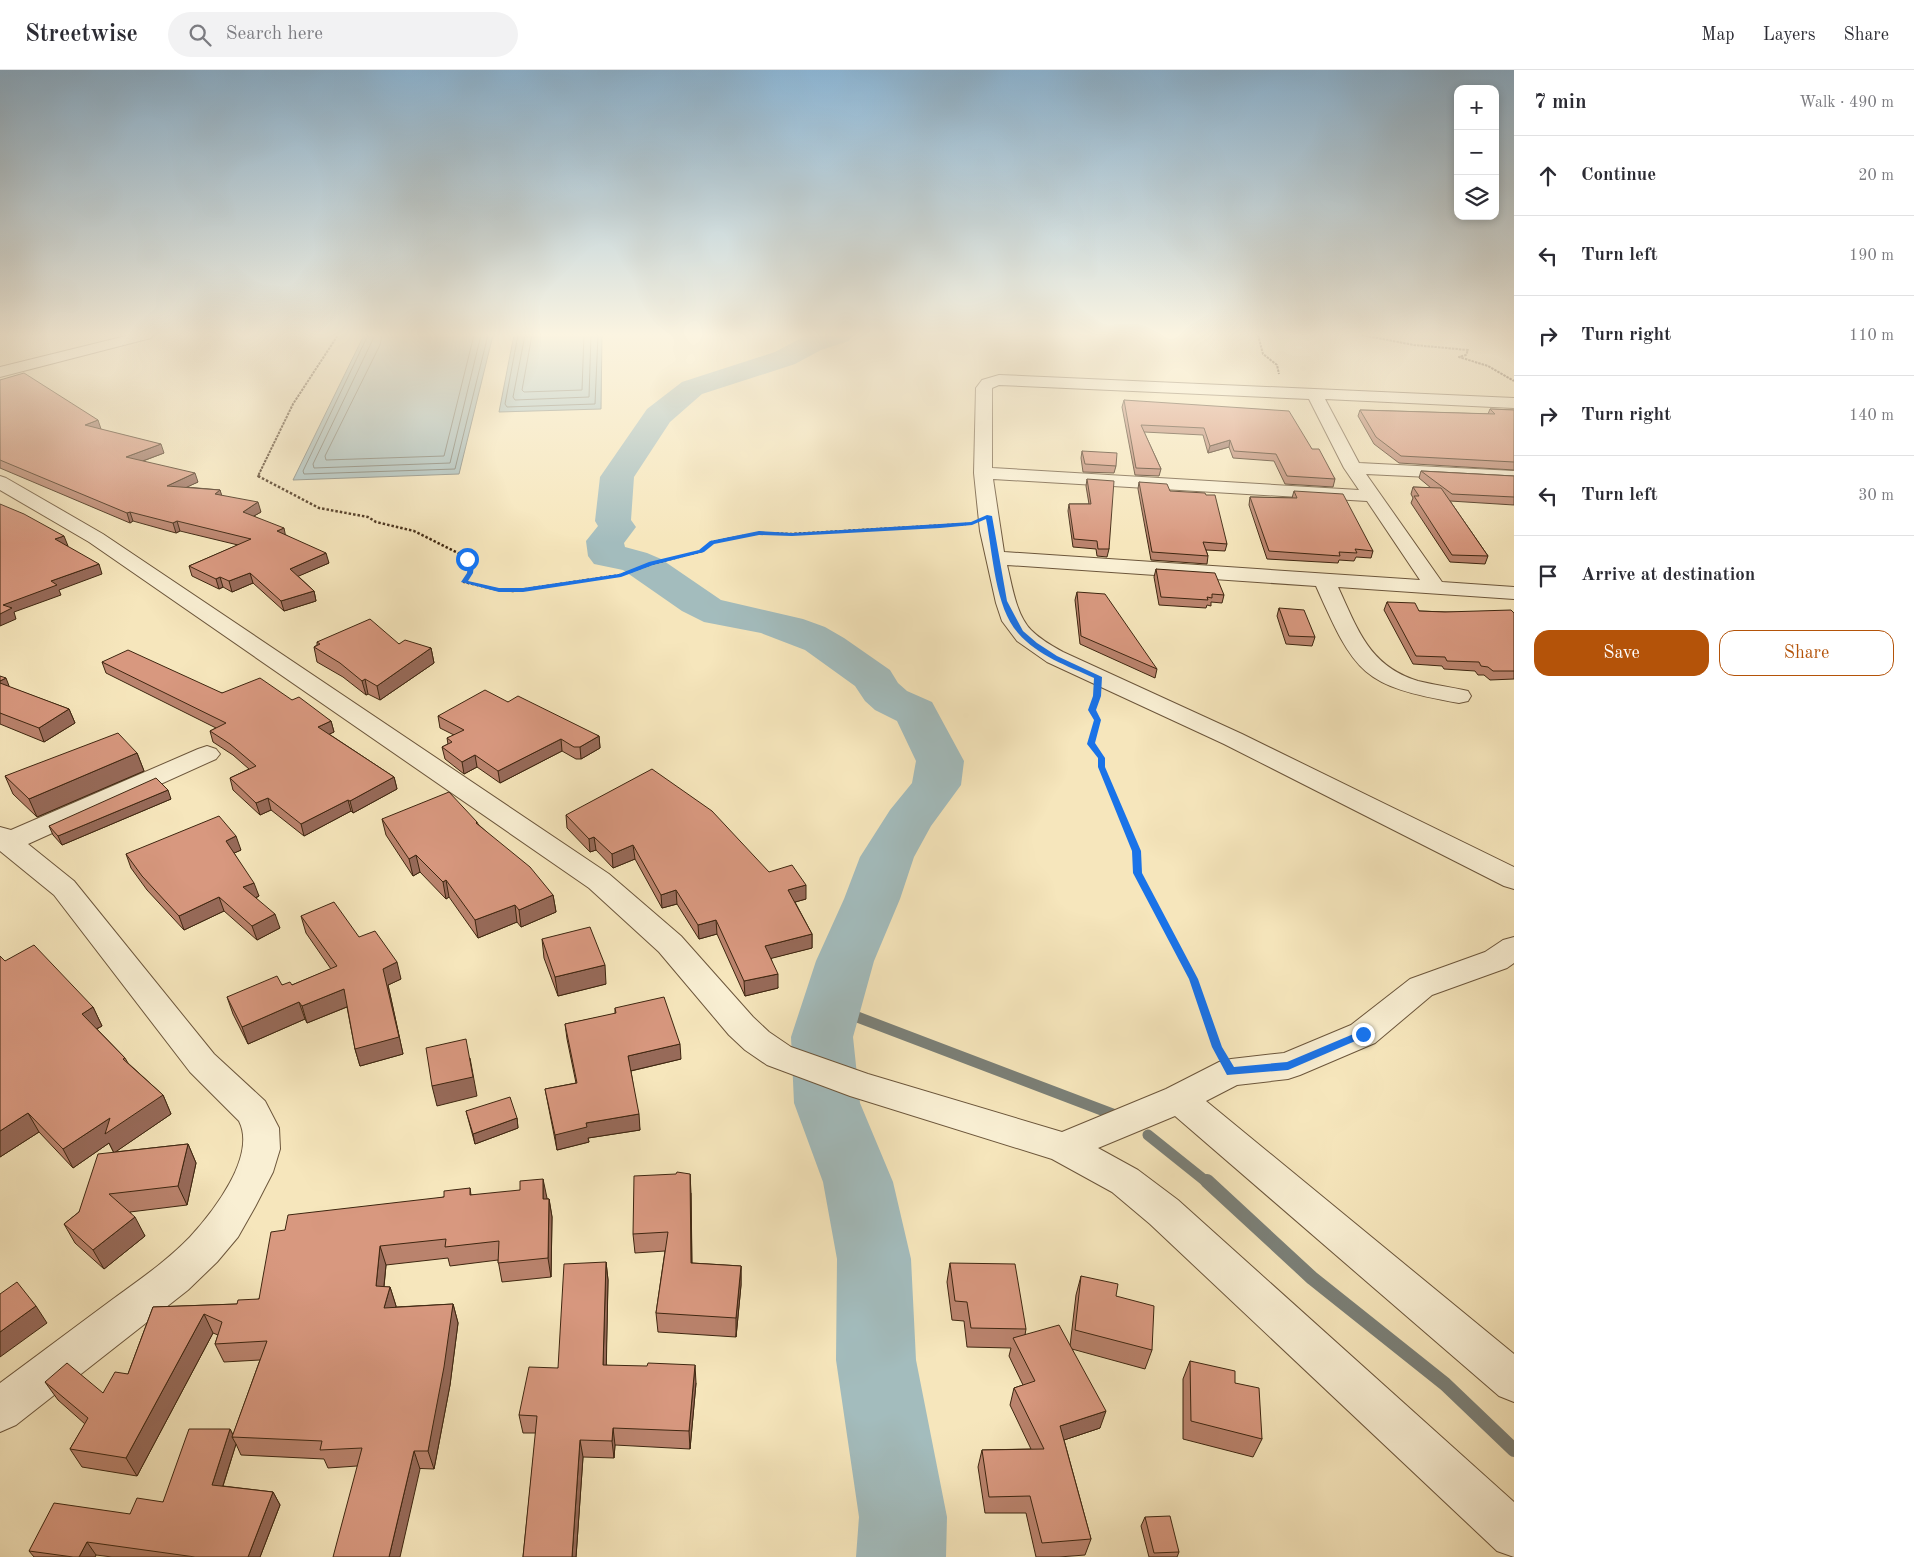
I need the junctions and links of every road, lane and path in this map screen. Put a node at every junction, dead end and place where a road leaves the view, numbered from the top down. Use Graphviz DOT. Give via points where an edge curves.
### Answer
graph roads {
  1 [pos="293,404"];
  2 [pos="984,404"];
  3 [pos="1320,404"];
  4 [pos="1353,468"];
  5 [pos="983,473"];
  6 [pos="1514,476"];
  7 [pos="0,482"];
  8 [pos="1371,496"];
  9 [pos="989,516"];
  10 [pos="996,558"];
  11 [pos="1324,580"];
  12 [pos="1435,587"];
  13 [pos="1514,593"];
  14 [pos="1098,677"];
  15 [pos="1458,696"];
  16 [pos="207,754"];
  17 [pos="4,839"];
  18 [pos="1514,879"];
  19 [pos="1514,948"];
  20 [pos="1231,1072"];
  21 [pos="1179,1099"];
  22 [pos="1063,1147"];
  23 [pos="1514,1381"];
  24 [pos="0,1410"];
  25 [pos="1514,1534"];
  1 -- 9 [label="path" via="258,476 319,508 368,517 414,531 464,556 471,564 464,582 499,590 523,590 621,575 702,551 712,542 759,533 972,524"];
  2 -- 5 [label="street"];
  3 -- 4 [label="street"];
  4 -- 6 [label="street"];
  4 -- 8 [label="street"];
  5 -- 8 [label="street"];
  5 -- 9 [label="street"];
  7 -- 22 [label="street" via="96,538 599,881 670,944 741,1026 778,1056 862,1086"];
  8 -- 12 [label="street"];
  9 -- 10 [label="street"];
  10 -- 11 [label="street"];
  10 -- 14 [label="street" via="1004,601 1021,632 1055,657"];
  11 -- 12 [label="street"];
  11 -- 15 [label="street" via="1367,662 1394,680"];
  12 -- 13 [label="street"];
  14 -- 18 [label="street" via="1232,739"];
  14 -- 20 [label="path" via="1092,710 1097,720 1091,744 1102,758 1102,767 1136,851 1138,873 1193,979 1217,1047"];
  16 -- 17 [label="street"];
  17 -- 24 [label="street" via="64,888 202,1063 252,1111 261,1128 262,1149 242,1196 203,1250 174,1277"];
  19 -- 20 [label="street" via="1496,960 1421,987 1363,1034 1288,1066"];
  20 -- 21 [label="street"];
  21 -- 22 [label="street"];
  21 -- 23 [label="street"];
  22 -- 25 [label="street" via="1124,1181 1164,1212"];
}
